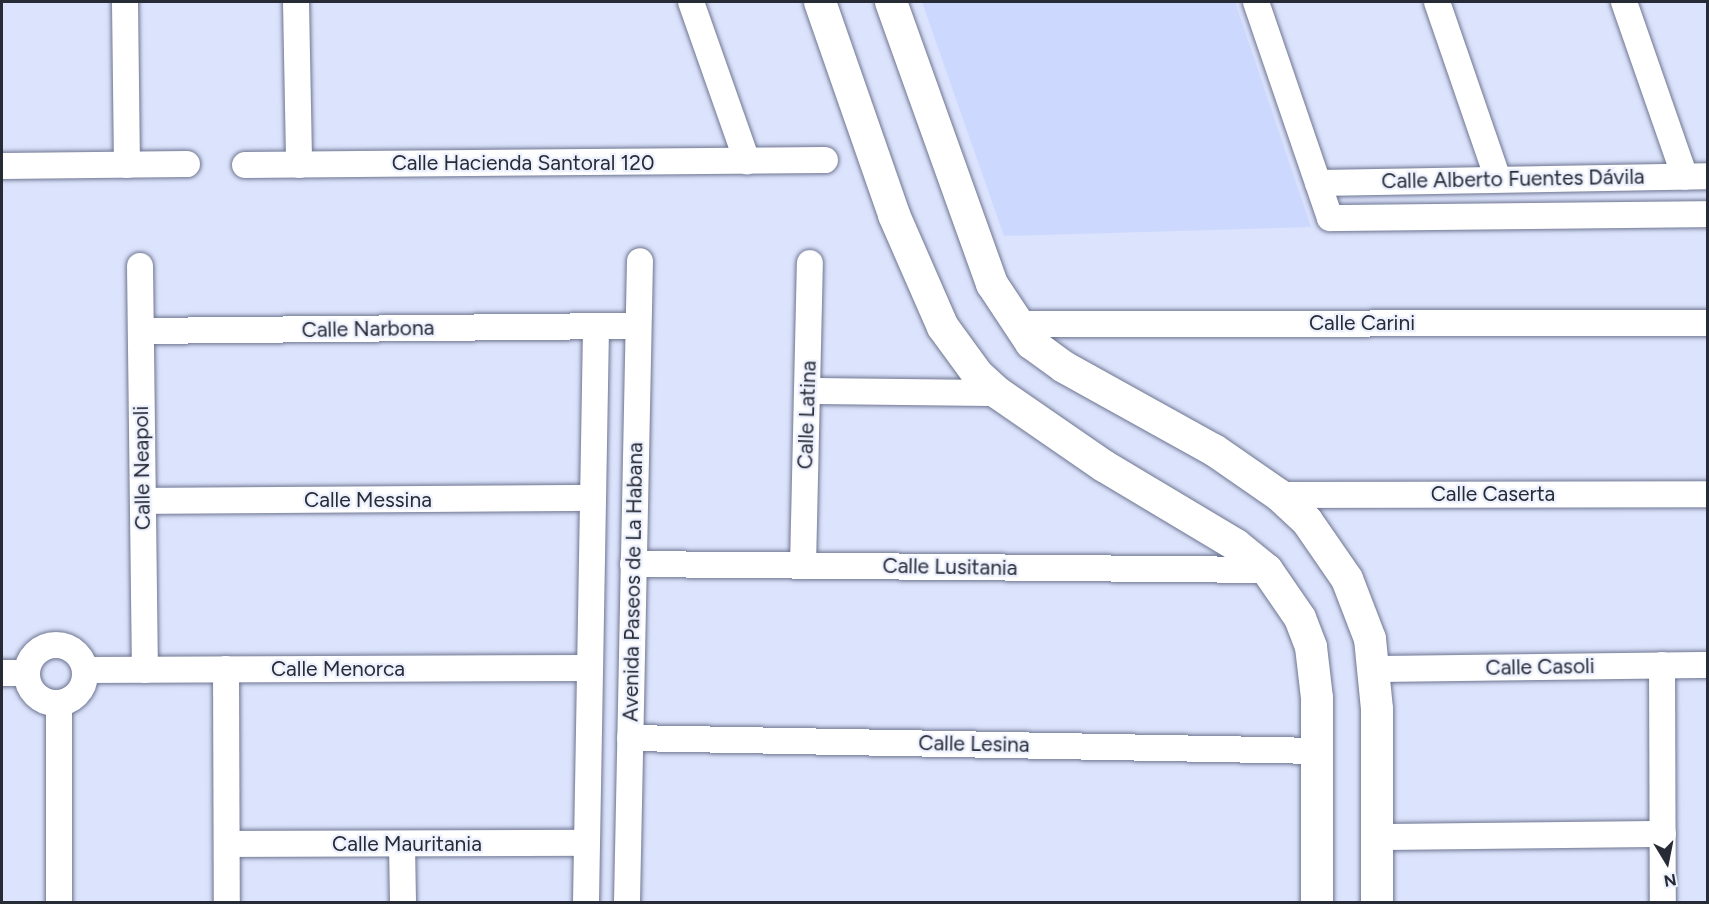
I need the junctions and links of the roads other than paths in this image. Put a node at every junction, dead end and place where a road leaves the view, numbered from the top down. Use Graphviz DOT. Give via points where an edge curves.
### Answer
graph roads {
  1 [pos="125,2"];
  2 [pos="296,2"];
  3 [pos="691,2"];
  4 [pos="820,2"];
  5 [pos="891,2"];
  6 [pos="1256,2"];
  7 [pos="1437,2"];
  8 [pos="1624,2"];
  9 [pos="825,160"];
  10 [pos="747,161"];
  11 [pos="187,164"];
  12 [pos="127,165"];
  13 [pos="245,165"];
  14 [pos="299,165"];
  15 [pos="2,166"];
  16 [pos="1696,176"];
  17 [pos="1498,179"];
  18 [pos="1318,183"];
  19 [pos="1707,214"];
  20 [pos="639,261"];
  21 [pos="810,263"];
  22 [pos="140,267"];
  23 [pos="1707,323"];
  24 [pos="1016,324"];
  25 [pos="638,326"];
  26 [pos="596,327"];
  27 [pos="141,331"];
  28 [pos="807,391"];
  29 [pos="998,393"];
  30 [pos="1707,494"];
  31 [pos="1279,495"];
  32 [pos="593,498"];
  33 [pos="143,501"];
  34 [pos="633,564"];
  35 [pos="802,566"];
  36 [pos="1267,570"];
  37 [pos="1662,665"];
  38 [pos="1707,665"];
  39 [pos="590,668"];
  40 [pos="226,669"];
  41 [pos="1373,669"];
  42 [pos="85,670"];
  43 [pos="145,670"];
  44 [pos="14,673"];
  45 [pos="58,704"];
  46 [pos="630,738"];
  47 [pos="1318,751"];
  48 [pos="1663,834"];
  49 [pos="1377,837"];
  50 [pos="587,843"];
  51 [pos="227,844"];
  52 [pos="402,844"];
  53 [pos="59,903"];
  54 [pos="227,903"];
  55 [pos="403,903"];
  56 [pos="586,903"];
  57 [pos="627,903"];
  58 [pos="1317,903"];
  59 [pos="1377,903"];
  60 [pos="1663,903"];
  1 -- 12 [label="street"];
  2 -- 14 [label="street"];
  3 -- 10 [label="street"];
  4 -- 29 [label="street" via="894,215 943,327 978,375"];
  5 -- 24 [label="street" via="988,273"];
  6 -- 18 [label="street"];
  7 -- 17 [label="street"];
  8 -- 16 [label="street"];
  9 -- 10 [label="street, Calle Hacienda Santoral 120"];
  10 -- 14 [label="street, Calle Hacienda Santoral 120"];
  11 -- 12 [label="street"];
  12 -- 15 [label="street"];
  13 -- 14 [label="street, Calle Hacienda Santoral 120"];
  16 -- 17 [label="street, Calle Alberto Fuentes Dávila"];
  17 -- 18 [label="street, Calle Alberto Fuentes Dávila"];
  18 -- 19 [label="street, Calle Alberto Fuentes Dávila" via="1330,218"];
  20 -- 25 [label="street, Avenida Paseos de La Habana"];
  21 -- 28 [label="street, Calle Latina"];
  22 -- 27 [label="street, Calle Neapoli"];
  23 -- 24 [label="street, Calle Carini"];
  24 -- 31 [label="street" via="1030,343 1064,367 1214,450"];
  25 -- 26 [label="street, Calle Narbona"];
  25 -- 34 [label="street, Avenida Paseos de La Habana"];
  26 -- 27 [label="street, Calle Narbona"];
  26 -- 32 [label="street, Avenida Paseos de La Habana"];
  27 -- 33 [label="street, Calle Neapoli"];
  28 -- 29 [label="street"];
  28 -- 35 [label="street, Calle Latina"];
  29 -- 36 [label="street" via="1104,466 1236,545"];
  30 -- 31 [label="street, Calle Caserta"];
  31 -- 41 [label="street" via="1307,521 1347,579 1370,639"];
  32 -- 33 [label="street, Calle Messina"];
  32 -- 39 [label="street, Avenida Paseos de La Habana"];
  33 -- 43 [label="street, Calle Neapoli"];
  34 -- 35 [label="street, Calle Lusitania"];
  34 -- 46 [label="street, Avenida Paseos de La Habana"];
  35 -- 36 [label="street, Calle Lusitania"];
  36 -- 47 [label="street" via="1300,618 1311,647"];
  37 -- 38 [label="street, Calle Casoli"];
  37 -- 41 [label="street, Calle Casoli"];
  37 -- 48 [label="street"];
  39 -- 40 [label="street, Calle Menorca"];
  39 -- 50 [label="street, Avenida Paseos de La Habana"];
  40 -- 43 [label="street, Calle Menorca"];
  40 -- 51 [label="street"];
  41 -- 49 [label="street"];
  42 -- 43 [label="street, Calle Menorca"];
  42 -- 44 [label="street" via="77,653 60,645 40,648"];
  42 -- 45 [label="street" via="76,696"];
  44 -- 45 [label="street" via="35,696"];
  45 -- 53 [label="street"];
  46 -- 47 [label="street, Calle Lesina"];
  46 -- 57 [label="street, Avenida Paseos de La Habana"];
  47 -- 58 [label="street"];
  48 -- 49 [label="street"];
  48 -- 60 [label="street"];
  49 -- 59 [label="street"];
  50 -- 52 [label="street, Calle Mauritania"];
  50 -- 56 [label="street, Avenida Paseos de La Habana"];
  51 -- 52 [label="street, Calle Mauritania"];
  51 -- 54 [label="street"];
  52 -- 55 [label="street"];
}
